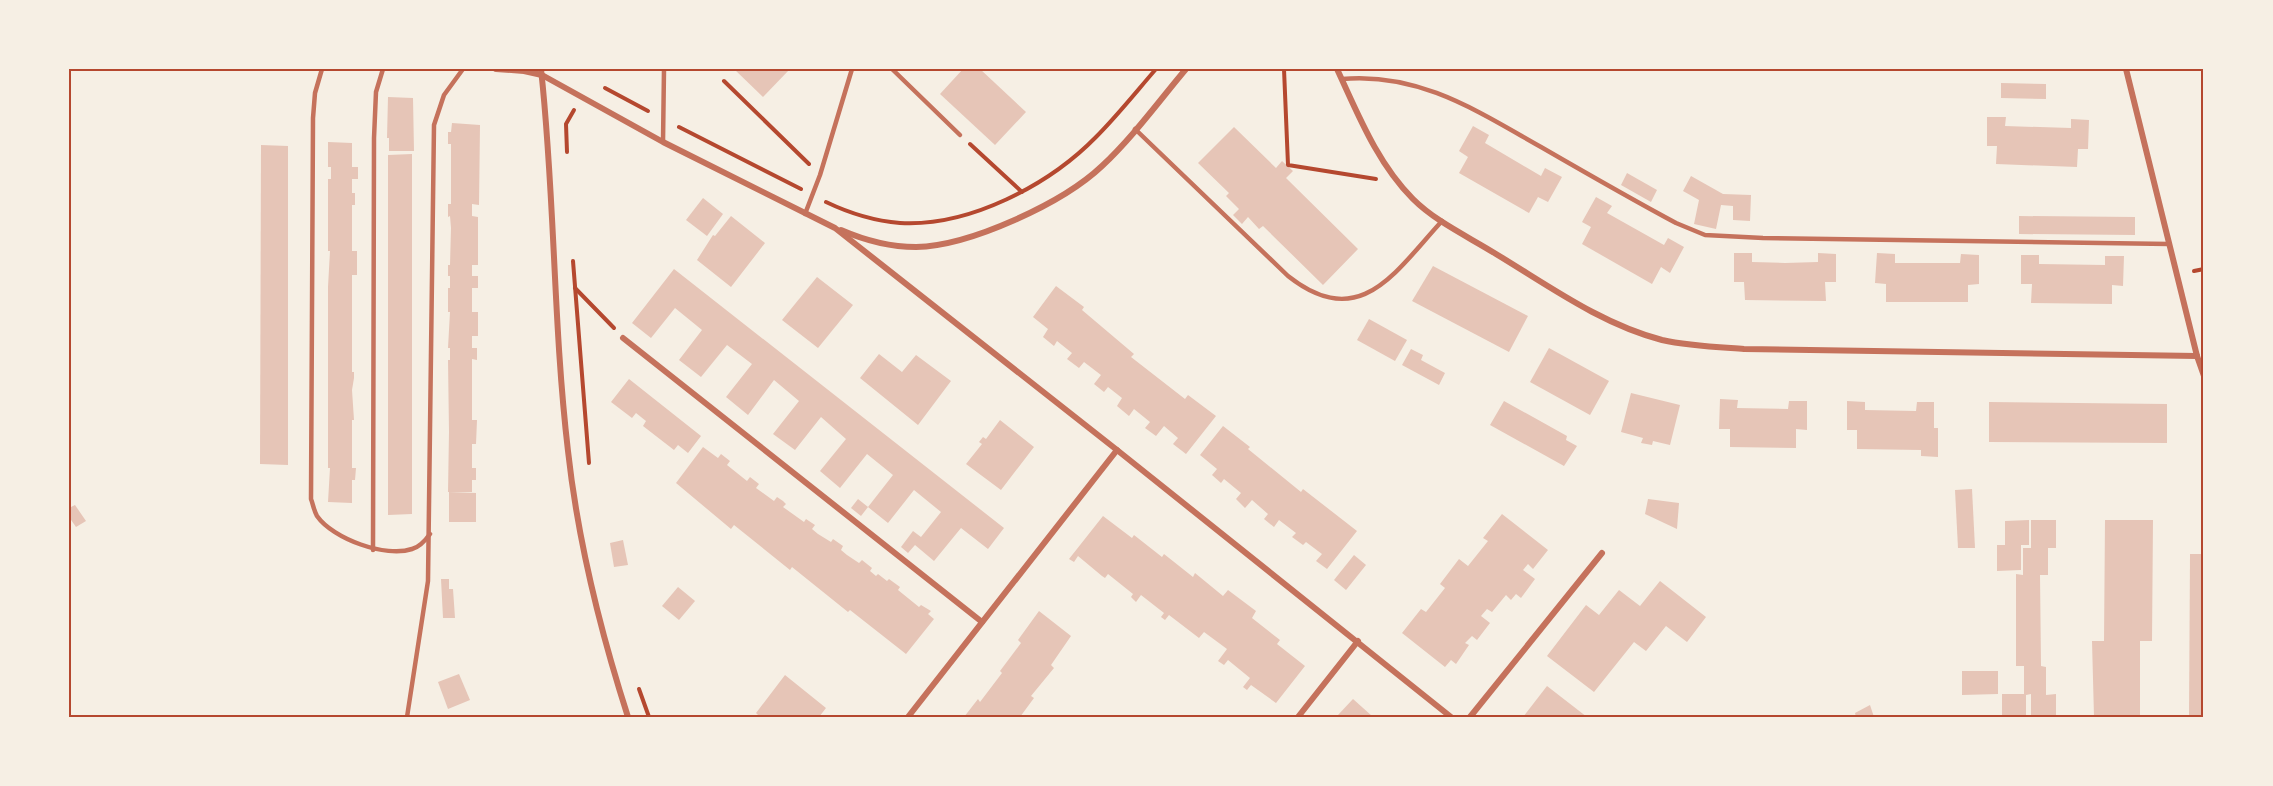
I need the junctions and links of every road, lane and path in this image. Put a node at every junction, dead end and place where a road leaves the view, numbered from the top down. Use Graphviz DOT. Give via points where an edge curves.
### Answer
graph roads {
  1 [pos="322,69"];
  2 [pos="383,69"];
  3 [pos="463,69"];
  4 [pos="496,69"];
  5 [pos="664,69"];
  6 [pos="852,69"];
  7 [pos="891,69"];
  8 [pos="1156,69"];
  9 [pos="1186,69"];
  10 [pos="1284,69"];
  11 [pos="1337,69"];
  12 [pos="2126,69"];
  13 [pos="542,72"];
  14 [pos="1342,79"];
  15 [pos="724,81"];
  16 [pos="597,84"];
  17 [pos="580,98"];
  18 [pos="663,119"];
  19 [pos="1135,129"];
  20 [pos="960,135"];
  21 [pos="663,142"];
  22 [pos="567,157"];
  23 [pos="820,174"];
  24 [pos="1381,179"];
  25 [pos="1022,192"];
  26 [pos="813,195"];
  27 [pos="806,214"];
  28 [pos="1442,221"];
  29 [pos="835,228"];
  30 [pos="2169,244"];
  31 [pos="573,251"];
  32 [pos="2204,269"];
  33 [pos="2193,271"];
  34 [pos="575,287"];
  35 [pos="623,338"];
  36 [pos="2197,356"];
  37 [pos="2204,376"];
  38 [pos="1117,450"];
  39 [pos="589,465"];
  40 [pos="430,534"];
  41 [pos="373,550"];
  42 [pos="1602,553"];
  43 [pos="982,622"];
  44 [pos="1358,641"];
  45 [pos="637,684"];
  46 [pos="407,717"];
  47 [pos="628,717"];
  48 [pos="649,717"];
  49 [pos="908,717"];
  50 [pos="1298,717"];
  51 [pos="1451,717"];
  52 [pos="1470,717"];
  1 -- 41 [label="lane" via="313,118 310,499 316,515 328,528"];
  2 -- 41 [label="lane" via="376,92 374,138"];
  3 -- 40 [label="lane" via="444,95 434,125"];
  4 -- 13 [label="street"];
  5 -- 18 [label="lane"];
  6 -- 23 [label="lane"];
  7 -- 20 [label="lane"];
  8 -- 25 [label="path" via="1096,138 1049,177"];
  9 -- 19 [label="street"];
  10 -- 24 [label="path" via="1288,165"];
  11 -- 14 [label="street"];
  12 -- 30 [label="street"];
  13 -- 17 [label="street"];
  13 -- 47 [label="street" via="569,461 588,577"];
  14 -- 28 [label="street" via="1392,173 1414,200"];
  14 -- 30 [label="lane" via="1368,77 1400,82 1453,98 1676,223 1705,235"];
  15 -- 23 [label="path"];
  16 -- 18 [label="path"];
  17 -- 21 [label="street"];
  17 -- 22 [label="path" via="566,124"];
  18 -- 21 [label="lane"];
  18 -- 26 [label="path"];
  19 -- 28 [label="lane" via="1288,276 1328,299 1341,301 1365,295 1397,270"];
  19 -- 29 [label="street" via="1078,186 1031,213 971,235 932,246 900,246"];
  20 -- 25 [label="path"];
  21 -- 27 [label="street"];
  23 -- 26 [label="lane"];
  25 -- 26 [label="path" via="972,212 921,223 875,219"];
  26 -- 27 [label="lane"];
  27 -- 29 [label="street"];
  28 -- 36 [label="street" via="1615,324 1689,345"];
  29 -- 38 [label="street"];
  30 -- 36 [label="street"];
  31 -- 34 [label="path"];
  32 -- 33 [label="path"];
  34 -- 35 [label="path"];
  34 -- 39 [label="path"];
  35 -- 43 [label="street"];
  36 -- 37 [label="street"];
  38 -- 43 [label="street"];
  38 -- 44 [label="street"];
  40 -- 41 [label="lane" via="411,550"];
  40 -- 46 [label="lane" via="428,581"];
  42 -- 52 [label="street"];
  43 -- 49 [label="street"];
  44 -- 50 [label="street"];
  44 -- 51 [label="street"];
  45 -- 48 [label="path"];
}
